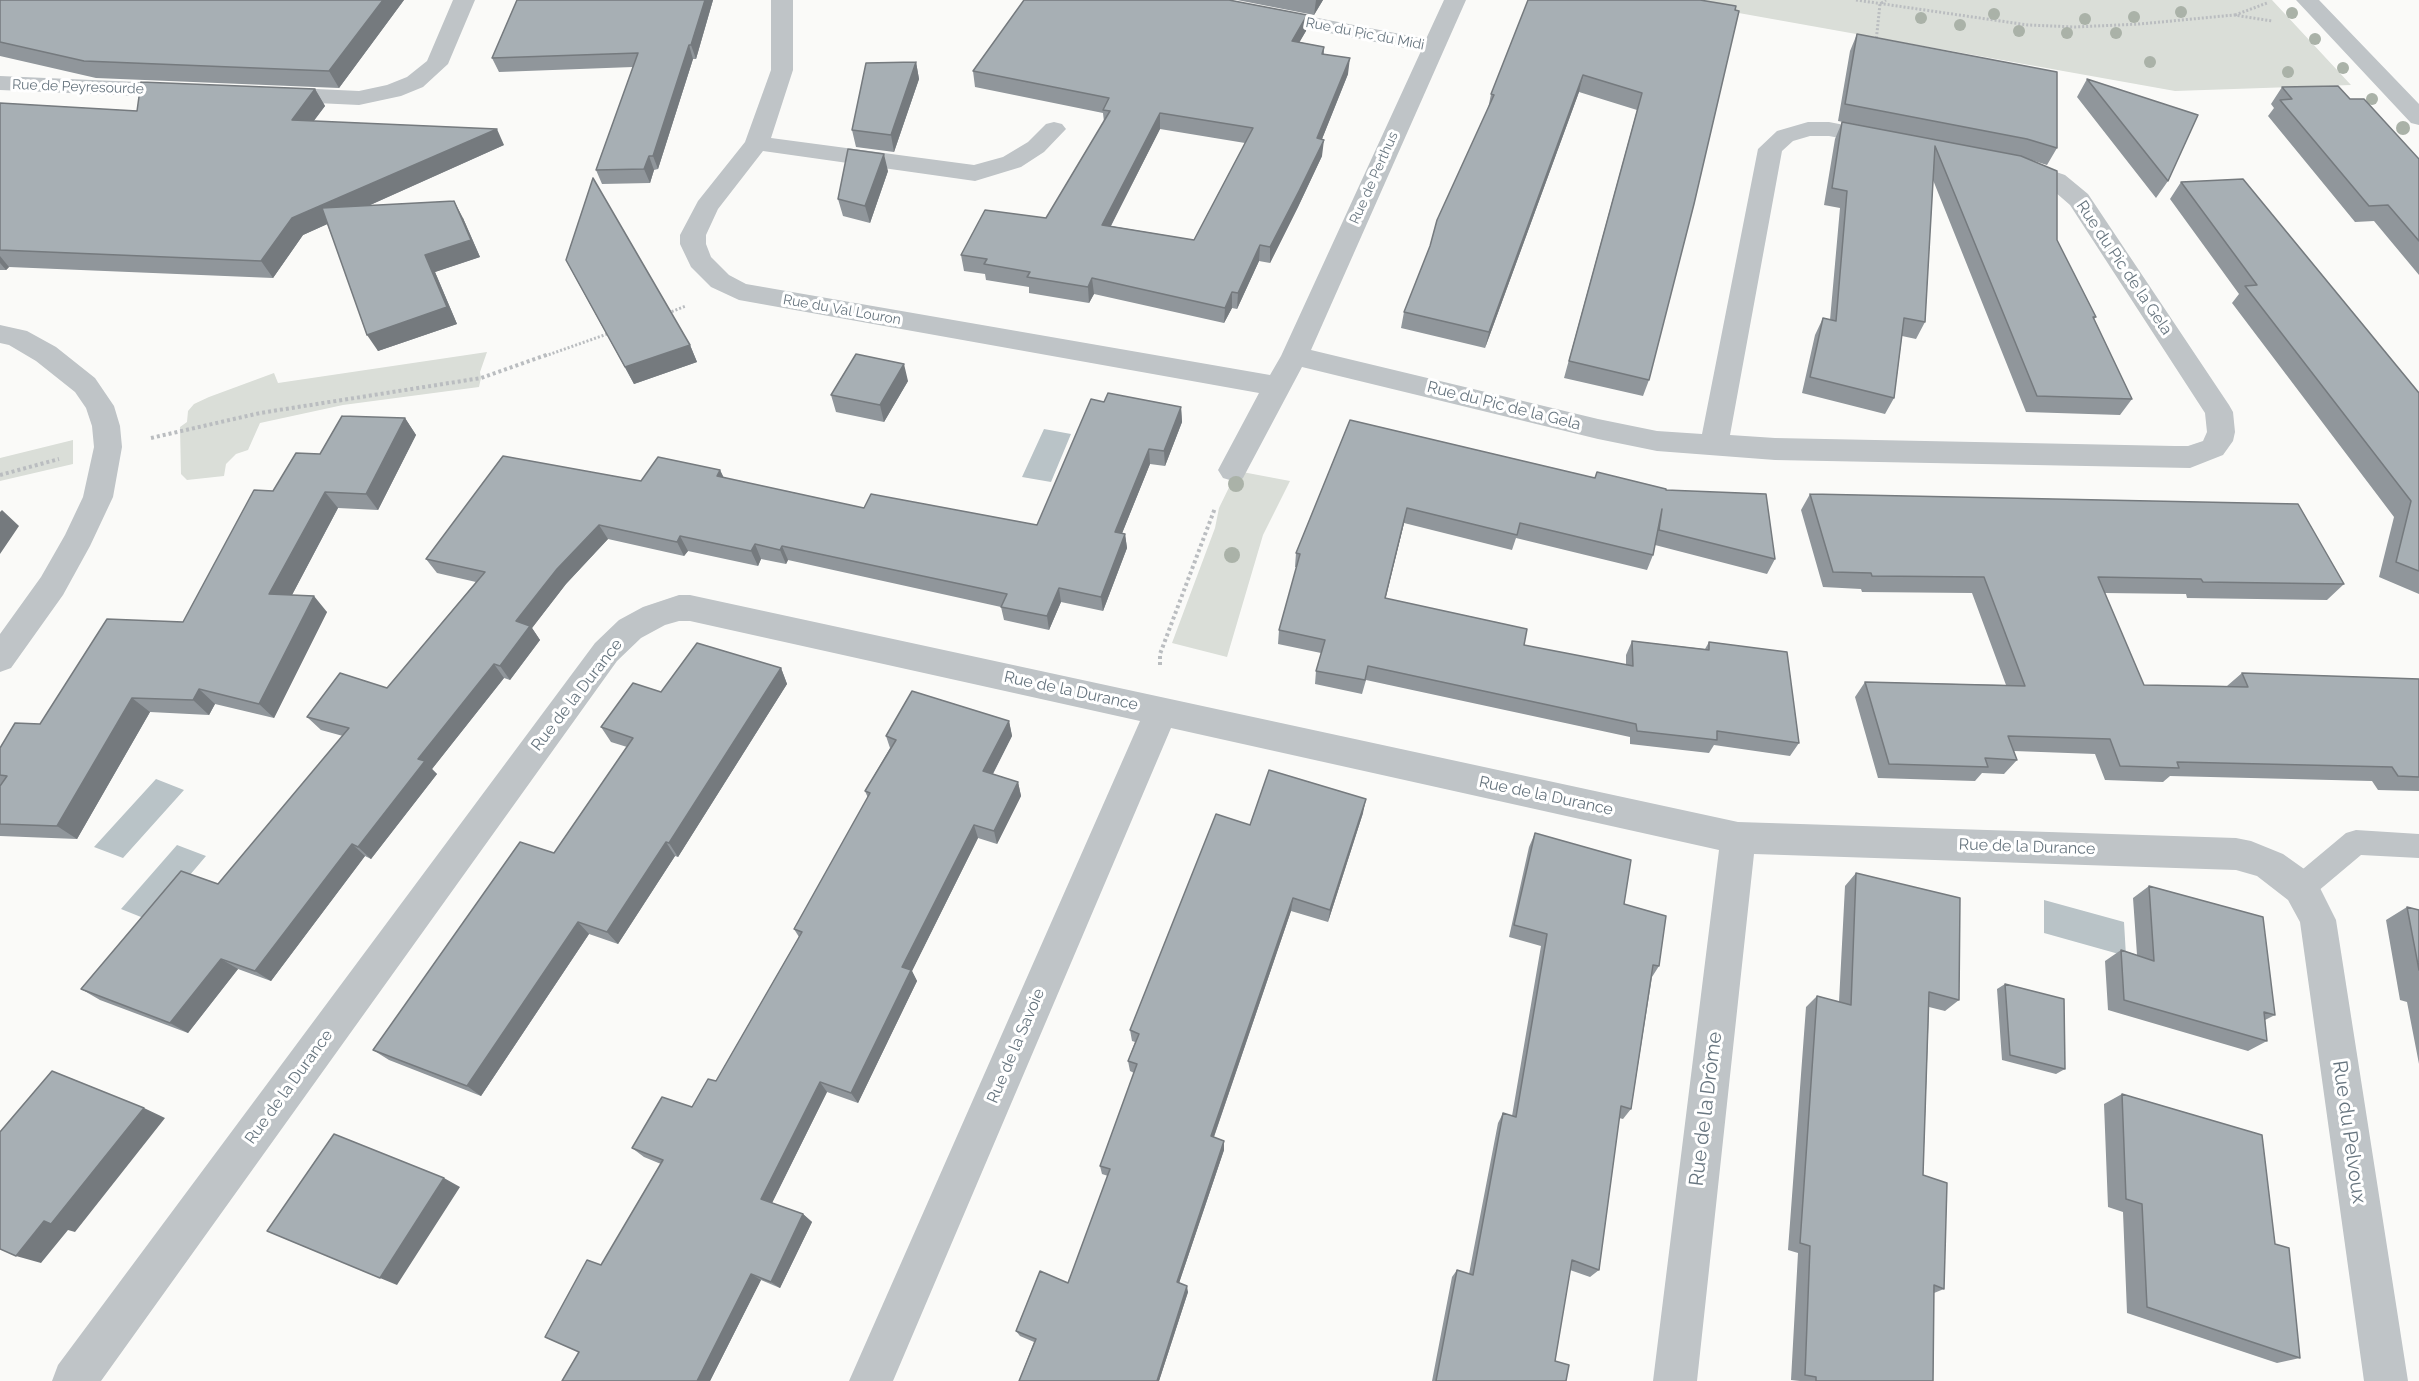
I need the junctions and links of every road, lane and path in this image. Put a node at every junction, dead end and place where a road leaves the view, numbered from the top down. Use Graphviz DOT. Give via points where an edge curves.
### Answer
graph roads {
  1 [pos="464,0"];
  2 [pos="782,0"];
  3 [pos="1192,0"];
  4 [pos="1455,0"];
  5 [pos="1856,0"];
  6 [pos="1886,0"];
  7 [pos="2275,0"];
  8 [pos="2307,0"];
  9 [pos="1880,4"];
  10 [pos="2234,15"];
  11 [pos="2339,32"];
  12 [pos="1432,47"];
  13 [pos="1875,48"];
  14 [pos="0,83"];
  15 [pos="2419,88"];
  16 [pos="2392,89"];
  17 [pos="204,92"];
  18 [pos="251,94"];
  19 [pos="2419,118"];
  20 [pos="1054,129"];
  21 [pos="756,143"];
  22 [pos="1907,144"];
  23 [pos="1995,161"];
  24 [pos="728,286"];
  25 [pos="666,313"];
  26 [pos="612,332"];
  27 [pos="0,334"];
  28 [pos="1296,356"];
  29 [pos="1277,386"];
  30 [pos="1714,446"];
  31 [pos="108,447"];
  32 [pos="1233,470"];
  33 [pos="0,475"];
  34 [pos="0,659"];
  35 [pos="1161,711"];
  36 [pos="1738,838"];
  37 [pos="2419,846"];
  38 [pos="2301,888"];
  39 [pos="74,1381"];
  40 [pos="871,1381"];
  41 [pos="1675,1381"];
  42 [pos="2386,1381"];
  1 -- 18 [label="street" via="437,64 424,77 405,86 359,98"];
  2 -- 21 [label="street, Rue du Val Louron" via="782,70"];
  3 -- 12 [label="street, Rue du Pic du Midi"];
  4 -- 12 [label="street, Rue de Perthus"];
  5 -- 9 [label="path"];
  6 -- 9 [label="path"];
  7 -- 10 [label="path"];
  8 -- 11 [label="street"];
  9 -- 10 [label="path" via="2028,25 2075,27"];
  9 -- 13 [label="path"];
  10 -- 11 [label="path"];
  11 -- 16 [label="street"];
  12 -- 28 [label="street, Rue de Perthus"];
  14 -- 17 [label="street, Rue de Peyresourde"];
  15 -- 16 [label="street"];
  16 -- 19 [label="street"];
  20 -- 21 [label="street" via="1036,147 1012,162 975,173"];
  21 -- 24 [label="street, Rue du Val Louron" via="707,207 693,235 700,261"];
  22 -- 30 [label="street" via="1829,129 1808,129 1785,136 1770,149"];
  23 -- 30 [label="street, Rue du Pic de la Gela" via="2046,175 2079,200 2219,412 2221,432 2213,448 2190,457 2175,457"];
  24 -- 25 [label="path" via="699,302"];
  24 -- 29 [label="street, Rue du Val Louron" via="754,294"];
  26 -- 31 [label="path" via="481,378 260,413"];
  27 -- 31 [label="street" via="17,338 46,354 85,385 100,406"];
  28 -- 29 [label="street"];
  28 -- 30 [label="street, Rue du Pic de la Gela" via="1598,429 1657,441"];
  29 -- 32 [label="street"];
  31 -- 33 [label="path"];
  31 -- 34 [label="street" via="98,497 79,538 52,586"];
  32 -- 35 [label="path" via="1205,531 1160,654"];
  35 -- 36 [label="street, Rue de la Durance"];
  35 -- 39 [label="street, Rue de la Durance" via="690,608 666,611 630,629 606,652"];
  35 -- 40 [label="street, Rue de la Savoie"];
  36 -- 38 [label="street, Rue de la Durance" via="2236,854 2270,865"];
  36 -- 41 [label="street, Rue de la Drôme"];
  37 -- 38 [label="lane" via="2356,842"];
  38 -- 42 [label="street, Rue du Pelvoux" via="2318,920"];
}
